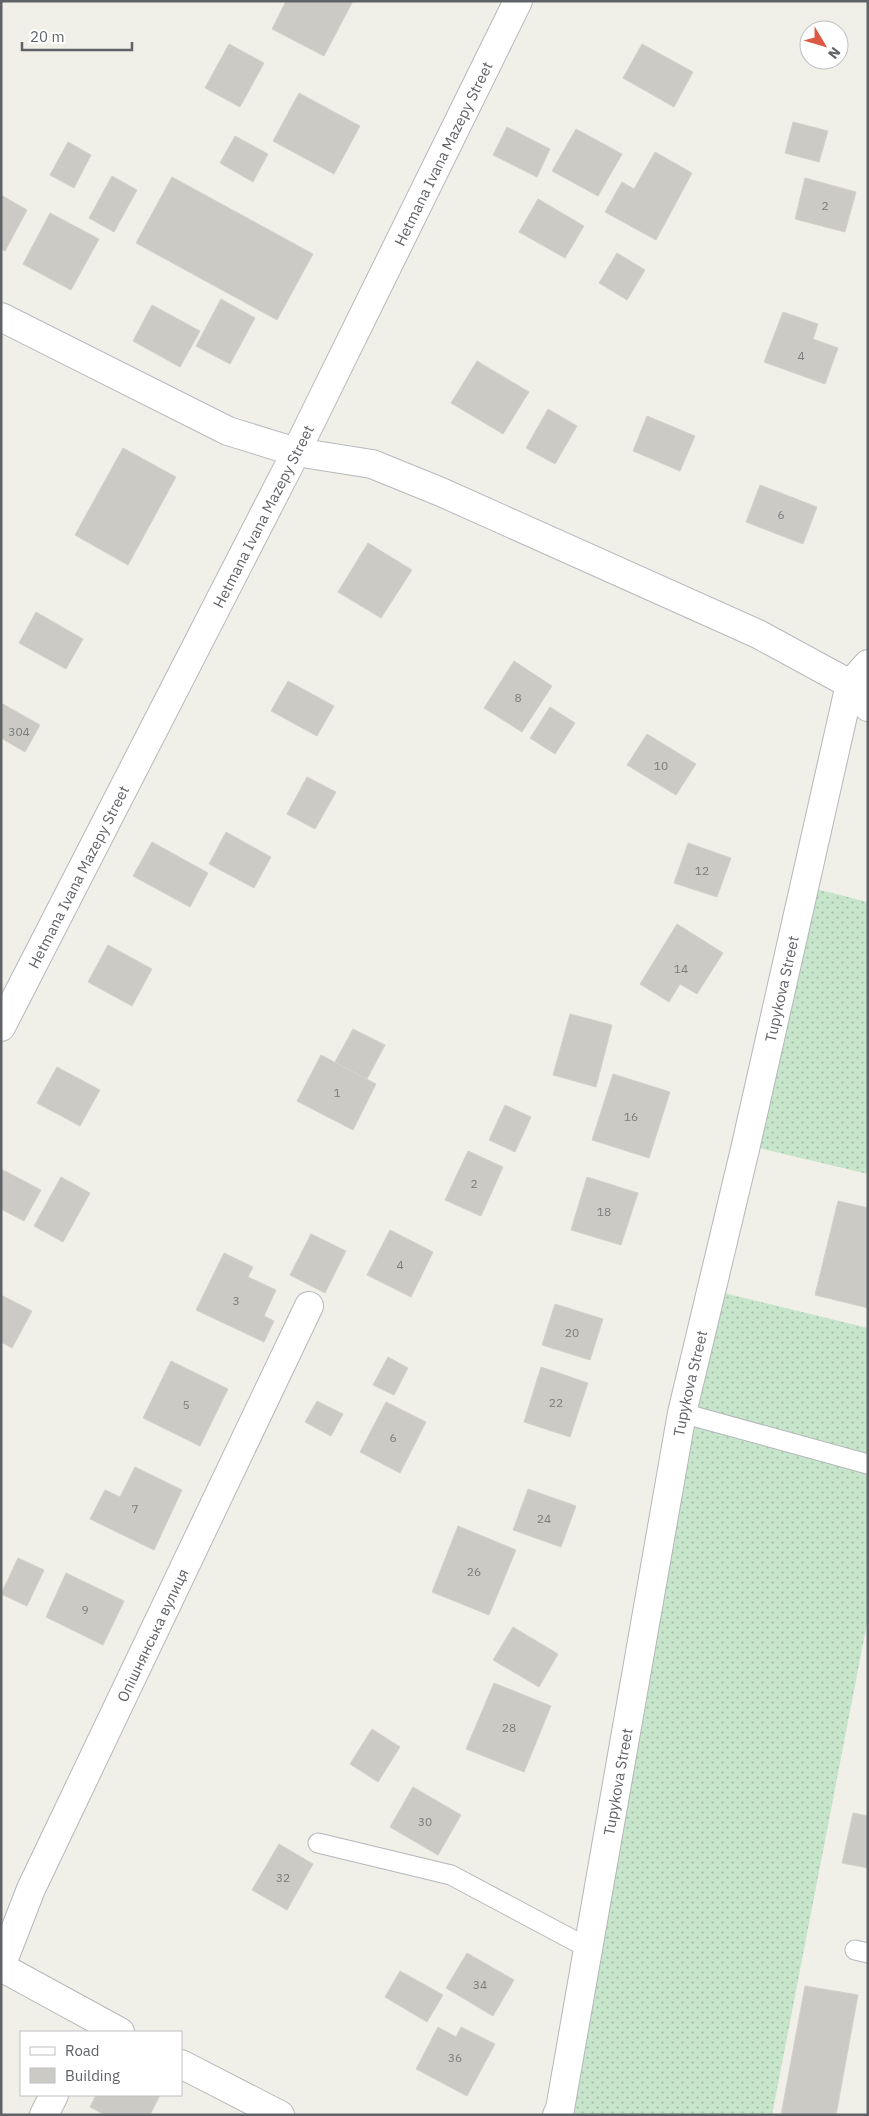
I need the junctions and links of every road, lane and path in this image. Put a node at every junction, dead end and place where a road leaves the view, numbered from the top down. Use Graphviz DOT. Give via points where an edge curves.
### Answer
graph roads {
  1 [pos="518,1"];
  2 [pos="1,317"];
  3 [pos="296,452"];
  4 [pos="859,674"];
  5 [pos="868,707"];
  6 [pos="868,722"];
  7 [pos="1,1027"];
  8 [pos="309,1306"];
  9 [pos="682,1413"];
  10 [pos="868,1464"];
  11 [pos="318,1843"];
  12 [pos="588,1948"];
  13 [pos="1,1967"];
  14 [pos="89,2025"];
  15 [pos="116,2031"];
  16 [pos="182,2065"];
  17 [pos="54,2096"];
  18 [pos="562,2113"];
  19 [pos="44,2115"];
  20 [pos="280,2115"];
  1 -- 3 [label="street, Hetmana Ivana Mazepy Street"];
  2 -- 3 [label="street" via="228,431"];
  3 -- 4 [label="street" via="372,464 758,634"];
  3 -- 7 [label="street, Hetmana Ivana Mazepy Street"];
  4 -- 5 [label="street"];
  4 -- 6 [label="lane"];
  4 -- 9 [label="street, Tupykova Street"];
  8 -- 13 [label="street, Опішнянська вулиця" via="35,1880"];
  9 -- 10 [label="lane"];
  9 -- 12 [label="street, Tupykova Street"];
  11 -- 12 [label="lane" via="451,1875"];
  12 -- 18 [label="street, Tupykova Street"];
  13 -- 14 [label="street"];
  14 -- 15 [label="street"];
  16 -- 20 [label="street"];
  17 -- 19 [label="street"];
}
